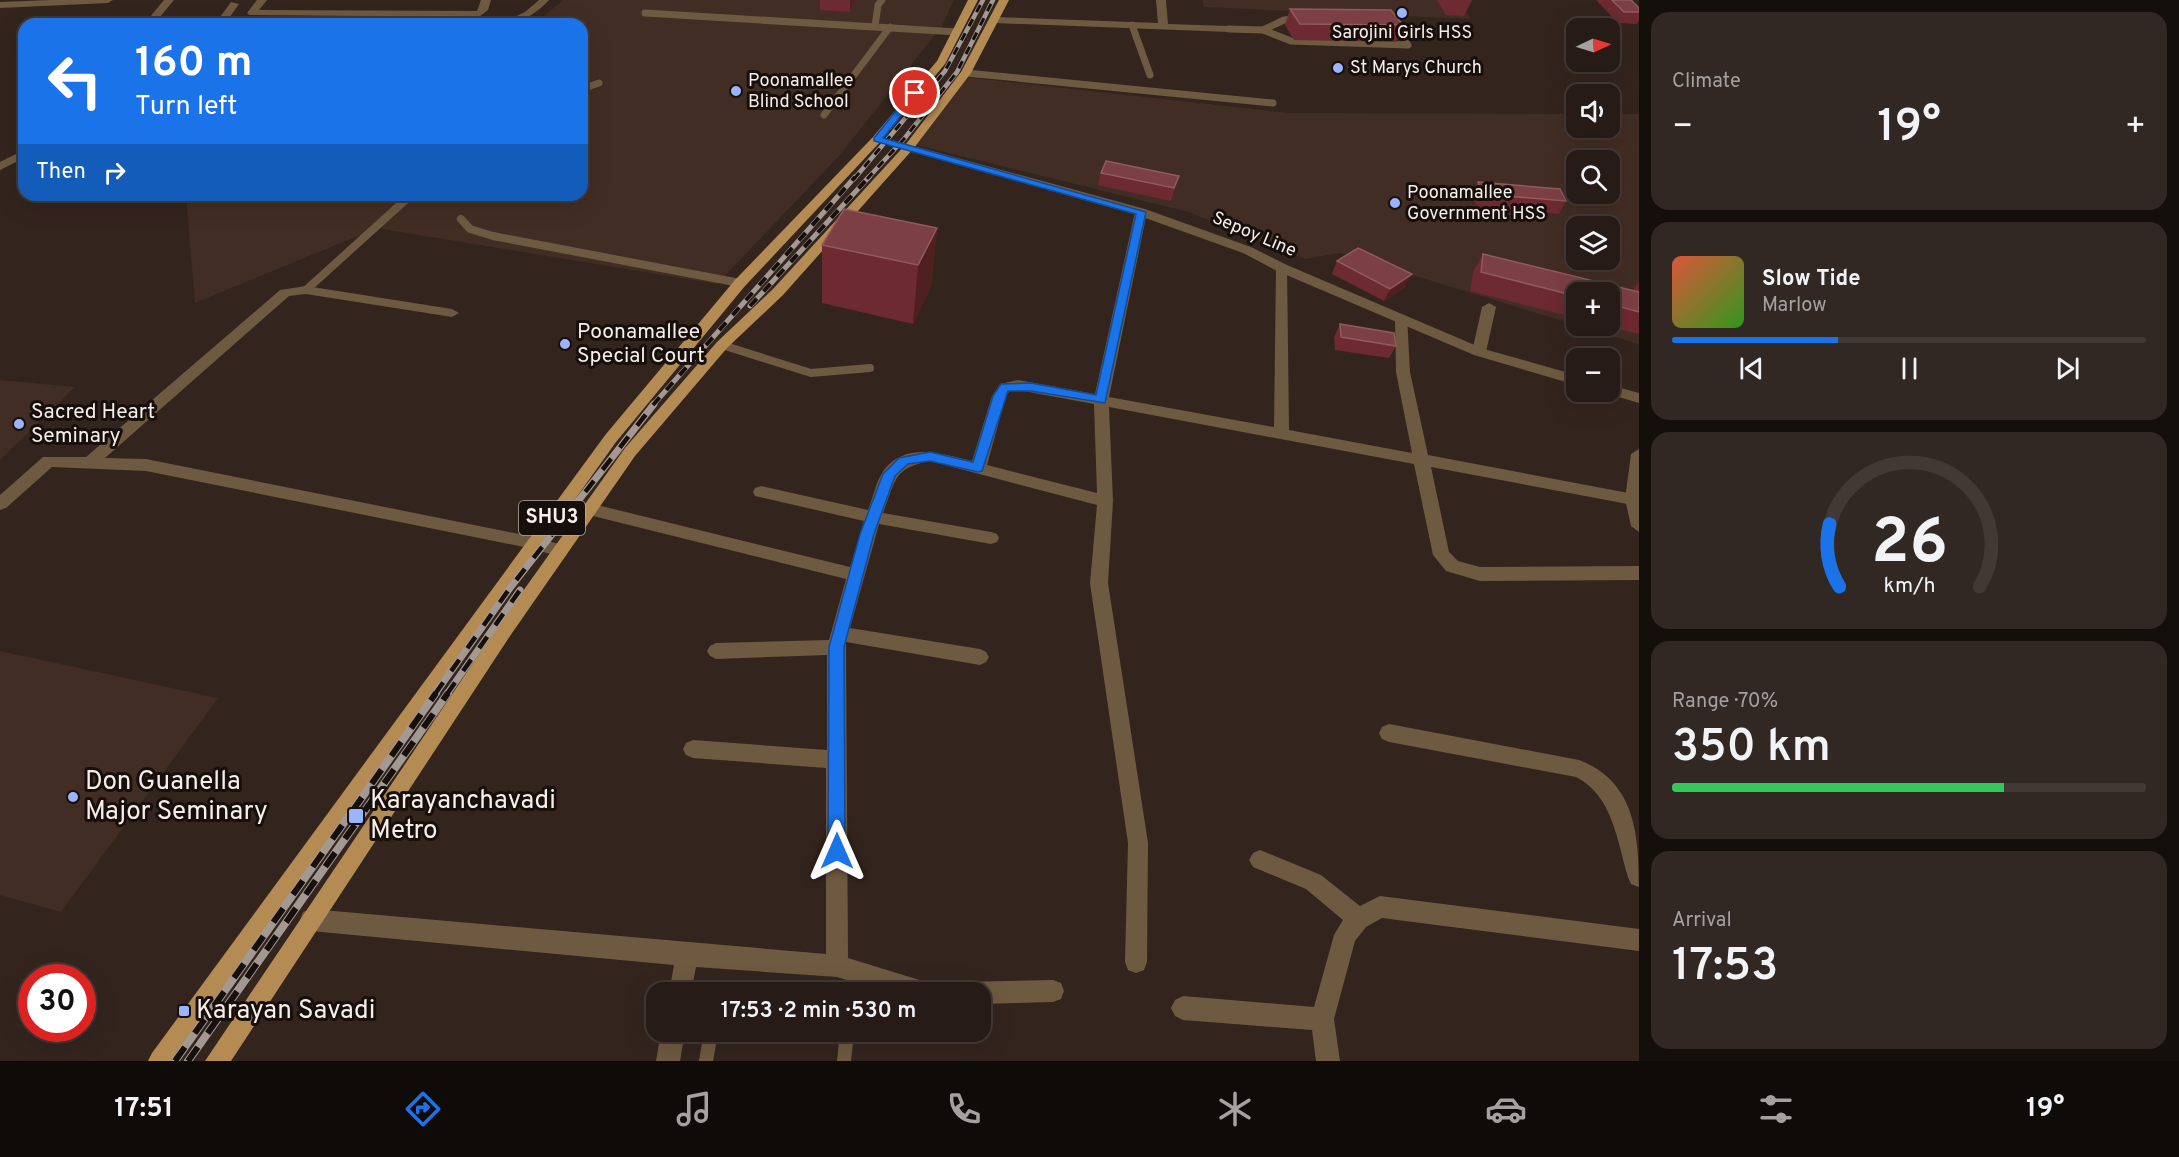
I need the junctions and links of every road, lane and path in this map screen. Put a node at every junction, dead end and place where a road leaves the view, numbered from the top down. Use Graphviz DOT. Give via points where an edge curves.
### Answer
graph roads {
  1 [pos="108,0"];
  2 [pos="169,0"];
  3 [pos="262,0"];
  4 [pos="328,0"];
  5 [pos="407,0"];
  6 [pos="486,0"];
  7 [pos="544,0"];
  8 [pos="882,0"];
  9 [pos="973,0"];
  10 [pos="1004,0"];
  11 [pos="1161,0"];
  12 [pos="54,2"];
  13 [pos="234,4"];
  14 [pos="0,5"];
  15 [pos="321,13"];
  16 [pos="645,13"];
  17 [pos="400,14"];
  18 [pos="154,18"];
  19 [pos="224,18"];
  20 [pos="318,18"];
  21 [pos="398,18"];
  22 [pos="519,18"];
  23 [pos="1311,18"];
  24 [pos="995,20"];
  25 [pos="1382,21"];
  26 [pos="1132,25"];
  27 [pos="875,26"];
  28 [pos="1163,26"];
  29 [pos="891,27"];
  30 [pos="1229,29"];
  31 [pos="1263,30"];
  32 [pos="957,32"];
  33 [pos="966,73"];
  34 [pos="1150,75"];
  35 [pos="599,83"];
  36 [pos="588,88"];
  37 [pos="1273,103"];
  38 [pos="824,115"];
  39 [pos="877,140"];
  40 [pos="910,147"];
  41 [pos="18,156"];
  42 [pos="0,167"];
  43 [pos="404,201"];
  44 [pos="1141,212"];
  45 [pos="461,219"];
  46 [pos="1282,268"];
  47 [pos="740,283"];
  48 [pos="306,291"];
  49 [pos="1489,307"];
  50 [pos="452,313"];
  51 [pos="1402,319"];
  52 [pos="722,345"];
  53 [pos="1479,352"];
  54 [pos="870,368"];
  55 [pos="1566,377"];
  56 [pos="1620,393"];
  57 [pos="1639,399"];
  58 [pos="1101,400"];
  59 [pos="1281,434"];
  60 [pos="1639,454"];
  61 [pos="1423,460"];
  62 [pos="89,463"];
  63 [pos="978,468"];
  64 [pos="760,492"];
  65 [pos="1636,500"];
  66 [pos="1105,501"];
  67 [pos="0,504"];
  68 [pos="589,509"];
  69 [pos="873,517"];
  70 [pos="1639,526"];
  71 [pos="991,538"];
  72 [pos="534,543"];
  73 [pos="560,551"];
  74 [pos="1639,573"];
  75 [pos="856,575"];
  76 [pos="838,640"];
  77 [pos="716,651"];
  78 [pos="981,657"];
  79 [pos="1389,733"];
  80 [pos="693,749"];
  81 [pos="836,760"];
  82 [pos="1260,860"];
  83 [pos="1639,877"];
  84 [pos="1358,918"];
  85 [pos="311,920"];
  86 [pos="1639,940"];
  87 [pos="687,955"];
  88 [pos="1136,962"];
  89 [pos="837,966"];
  90 [pos="682,982"];
  91 [pos="890,982"];
  92 [pos="1053,991"];
  93 [pos="991,992"];
  94 [pos="1184,1008"];
  95 [pos="1322,1019"];
  96 [pos="671,1042"];
  97 [pos="709,1042"];
  98 [pos="846,1042"];
  99 [pos="160,1061"];
  100 [pos="217,1061"];
  101 [pos="668,1061"];
  102 [pos="706,1061"];
  103 [pos="844,1061"];
  104 [pos="1328,1061"];
  1 -- 12 [label="street"];
  2 -- 18 [label="street"];
  3 -- 15 [label="street" via="252,13"];
  4 -- 15 [label="street"];
  5 -- 17 [label="street"];
  6 -- 17 [label="street" via="478,14"];
  7 -- 22 [label="street"];
  8 -- 27 [label="lane"];
  9 -- 32 [label="main road, SHU3"];
  10 -- 24 [label="main road, SHU3"];
  11 -- 28 [label="street"];
  12 -- 14 [label="street"];
  13 -- 19 [label="street"];
  15 -- 17 [label="street"];
  15 -- 20 [label="street"];
  16 -- 27 [label="lane"];
  17 -- 21 [label="street"];
  23 -- 31 [label="lane" via="1284,20"];
  24 -- 26 [label="street"];
  24 -- 33 [label="main road, SHU3"];
  25 -- 31 [label="lane" via="1392,22 1408,45 1292,41"];
  26 -- 28 [label="street"];
  26 -- 34 [label="lane"];
  27 -- 29 [label="lane"];
  28 -- 30 [label="street"];
  29 -- 32 [label="lane"];
  29 -- 38 [label="lane"];
  30 -- 31 [label="lane"];
  32 -- 39 [label="main road, SHU3" via="941,62"];
  33 -- 37 [label="lane"];
  33 -- 40 [label="main road, SHU3"];
  35 -- 36 [label="lane"];
  39 -- 40 [label="street, Sepoy Line"];
  39 -- 47 [label="main road, SHU3"];
  40 -- 44 [label="street, Sepoy Line"];
  40 -- 52 [label="main road, SHU3" via="778,292"];
  41 -- 42 [label="street"];
  43 -- 48 [label="lane"];
  44 -- 46 [label="street, Sepoy Line" via="1247,250"];
  44 -- 58 [label="street"];
  45 -- 47 [label="lane" via="470,229 493,236"];
  46 -- 51 [label="street, Sepoy Line"];
  46 -- 59 [label="street"];
  47 -- 72 [label="main road, SHU3" via="625,421"];
  48 -- 50 [label="street"];
  48 -- 62 [label="street" via="285,293 274,301"];
  49 -- 53 [label="street"];
  51 -- 53 [label="street, Sepoy Line"];
  51 -- 61 [label="street" via="1402,372"];
  52 -- 54 [label="lane" via="785,368 811,373"];
  52 -- 68 [label="main road, SHU3" via="630,452"];
  53 -- 55 [label="street, Sepoy Line"];
  56 -- 57 [label="street"];
  58 -- 59 [label="street"];
  58 -- 63 [label="street" via="1031,387 1005,387"];
  58 -- 66 [label="street"];
  59 -- 61 [label="street"];
  60 -- 65 [label="street"];
  61 -- 65 [label="street"];
  61 -- 74 [label="street" via="1438,548 1452,566 1463,572"];
  62 -- 67 [label="street" via="48,461"];
  62 -- 72 [label="street" via="146,465"];
  63 -- 66 [label="street"];
  63 -- 69 [label="street" via="930,456 903,461 890,474"];
  64 -- 69 [label="street"];
  65 -- 70 [label="street"];
  66 -- 88 [label="street" via="1099,583 1138,843"];
  68 -- 73 [label="main road, SHU3"];
  68 -- 75 [label="street"];
  69 -- 71 [label="street"];
  69 -- 75 [label="street"];
  72 -- 73 [label="street"];
  72 -- 99 [label="main road, SHU3"];
  73 -- 85 [label="main road, SHU3"];
  75 -- 76 [label="street"];
  76 -- 77 [label="street"];
  76 -- 78 [label="street"];
  76 -- 81 [label="street"];
  79 -- 83 [label="street" via="1579,769 1597,778 1617,805"];
  80 -- 81 [label="street"];
  81 -- 89 [label="street"];
  82 -- 84 [label="street" via="1299,872 1338,898"];
  84 -- 86 [label="street" via="1380,907 1402,908"];
  84 -- 95 [label="street" via="1345,934"];
  85 -- 87 [label="street"];
  85 -- 100 [label="main road, SHU3"];
  87 -- 89 [label="street"];
  87 -- 90 [label="street"];
  89 -- 91 [label="street"];
  92 -- 93 [label="street"];
  94 -- 95 [label="street"];
  95 -- 104 [label="street"];
  96 -- 101 [label="street"];
  97 -- 102 [label="lane"];
  98 -- 103 [label="lane"];
}
